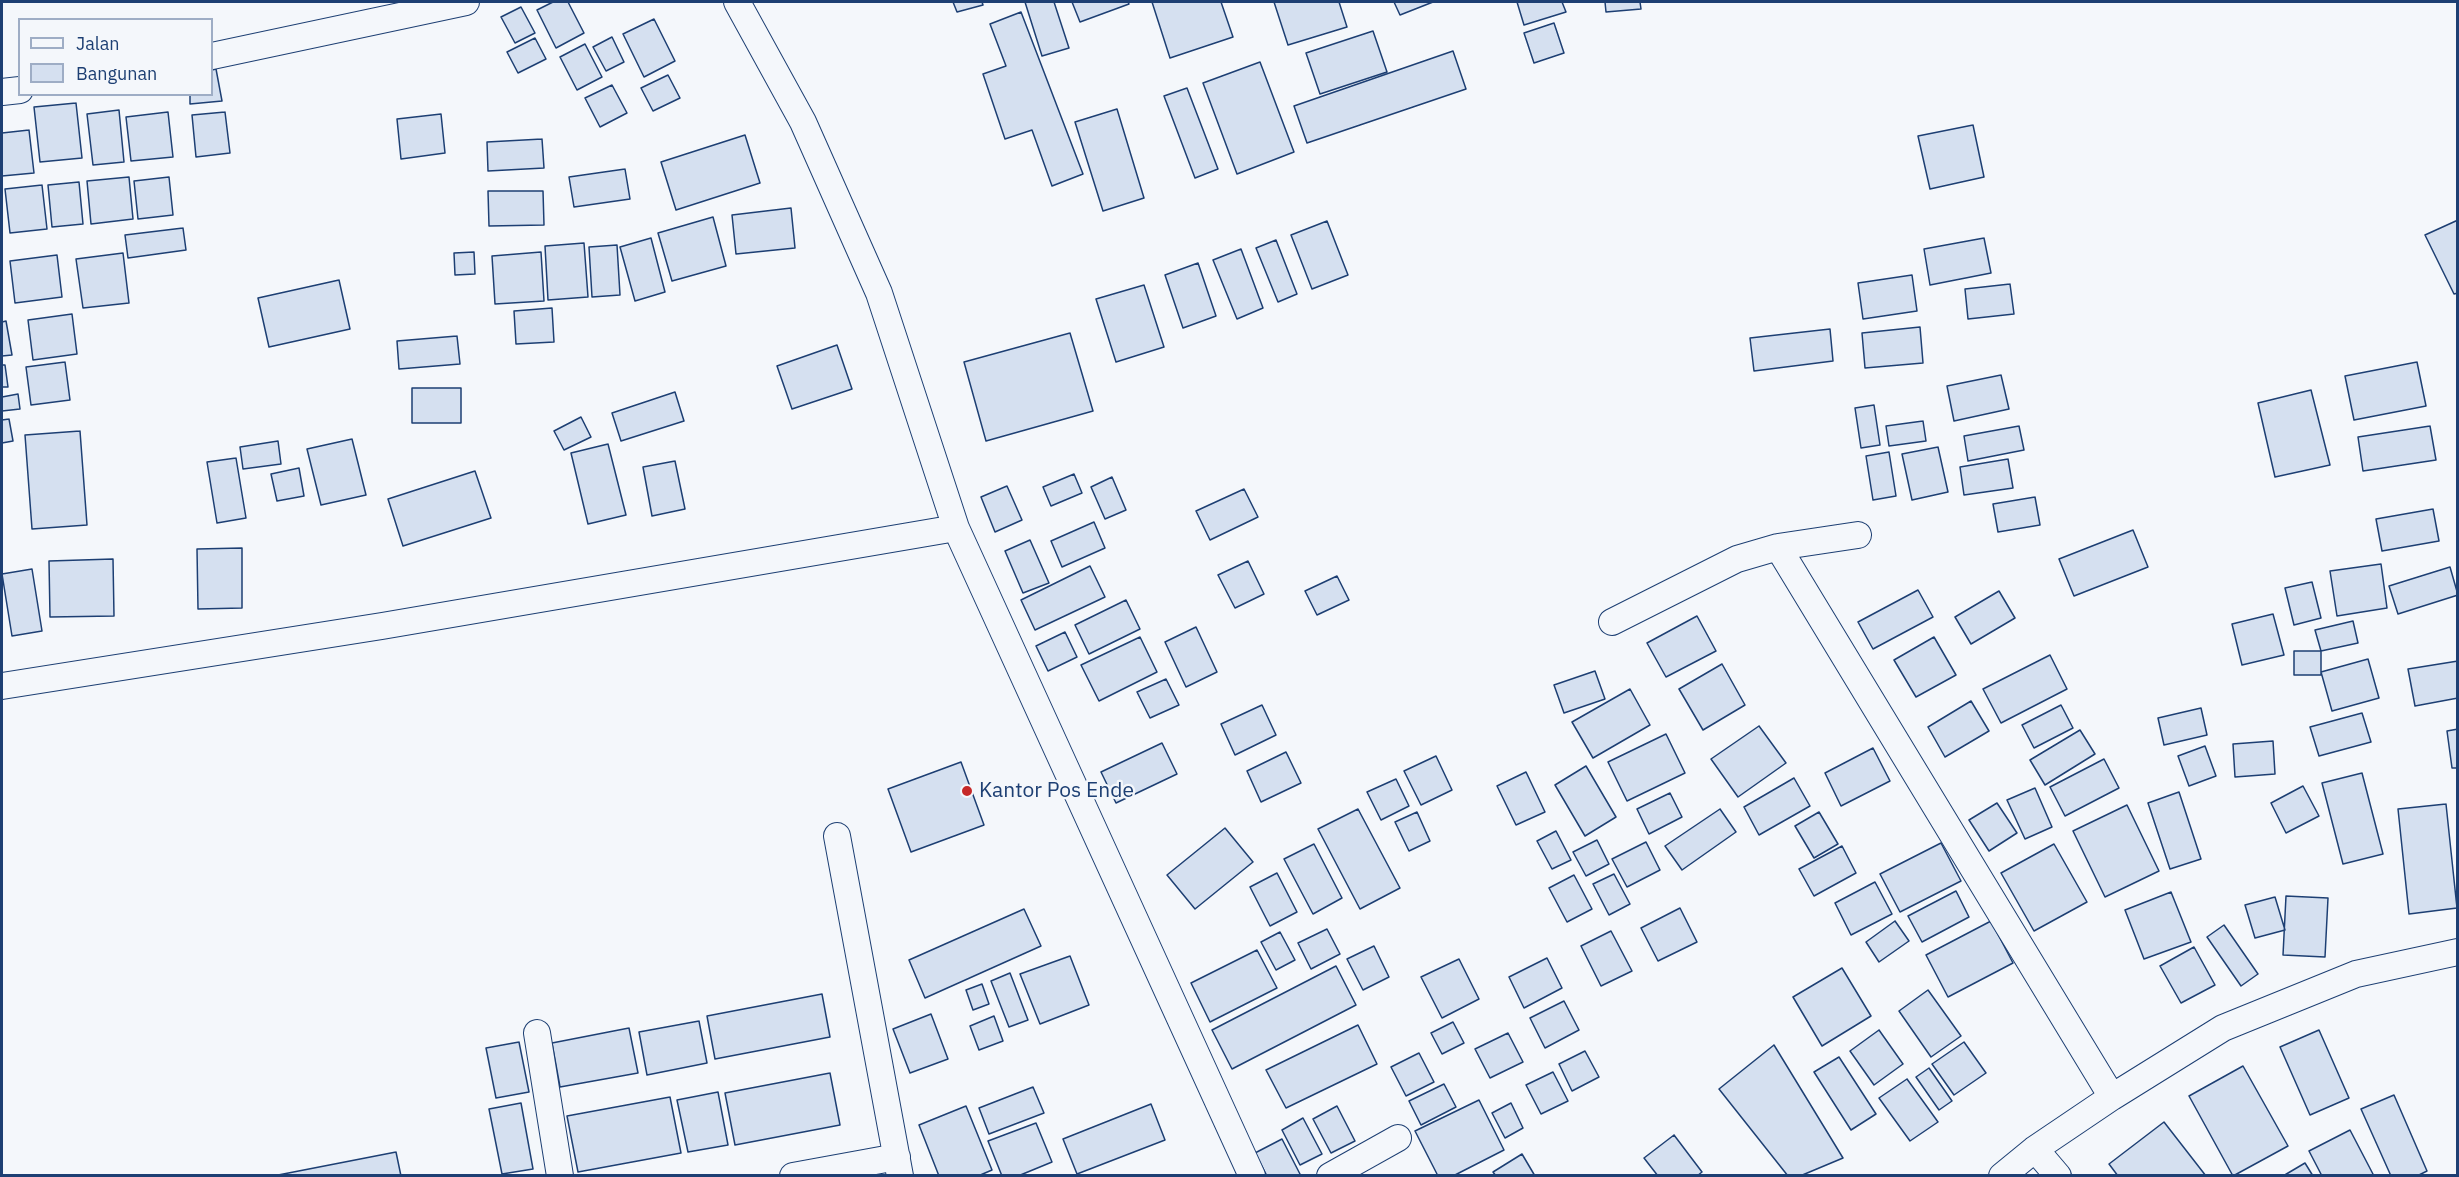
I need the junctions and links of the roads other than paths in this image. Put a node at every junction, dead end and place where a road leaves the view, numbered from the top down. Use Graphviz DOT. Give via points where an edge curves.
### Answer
graph roads {
  1 [pos="465,2"];
  2 [pos="737,2"];
  3 [pos="213,56"];
  4 [pos="18,90"];
  5 [pos="2,92"];
  6 [pos="956,528"];
  7 [pos="1858,535"];
  8 [pos="1778,548"];
  9 [pos="1612,622"];
  10 [pos="2,686"];
  11 [pos="837,836"];
  12 [pos="2457,952"];
  13 [pos="537,1033"];
  14 [pos="2112,1097"];
  15 [pos="1398,1138"];
  16 [pos="2035,1149"];
  17 [pos="898,1166"];
  18 [pos="560,1176"];
  19 [pos="793,1176"];
  20 [pos="1252,1176"];
  21 [pos="1330,1176"];
  22 [pos="2002,1176"];
  23 [pos="2058,1176"];
  1 -- 3 [label="street"];
  2 -- 6 [label="street" via="803,122 879,293"];
  4 -- 5 [label="street"];
  6 -- 10 [label="street" via="371,628"];
  6 -- 20 [label="street"];
  7 -- 8 [label="street"];
  8 -- 9 [label="street" via="1737,559"];
  8 -- 14 [label="street"];
  11 -- 17 [label="street"];
  12 -- 14 [label="street" via="2356,974 2294,998 2223,1028"];
  13 -- 18 [label="street"];
  14 -- 16 [label="street"];
  15 -- 21 [label="street"];
  16 -- 22 [label="street"];
  16 -- 23 [label="street"];
  17 -- 19 [label="street"];
}
